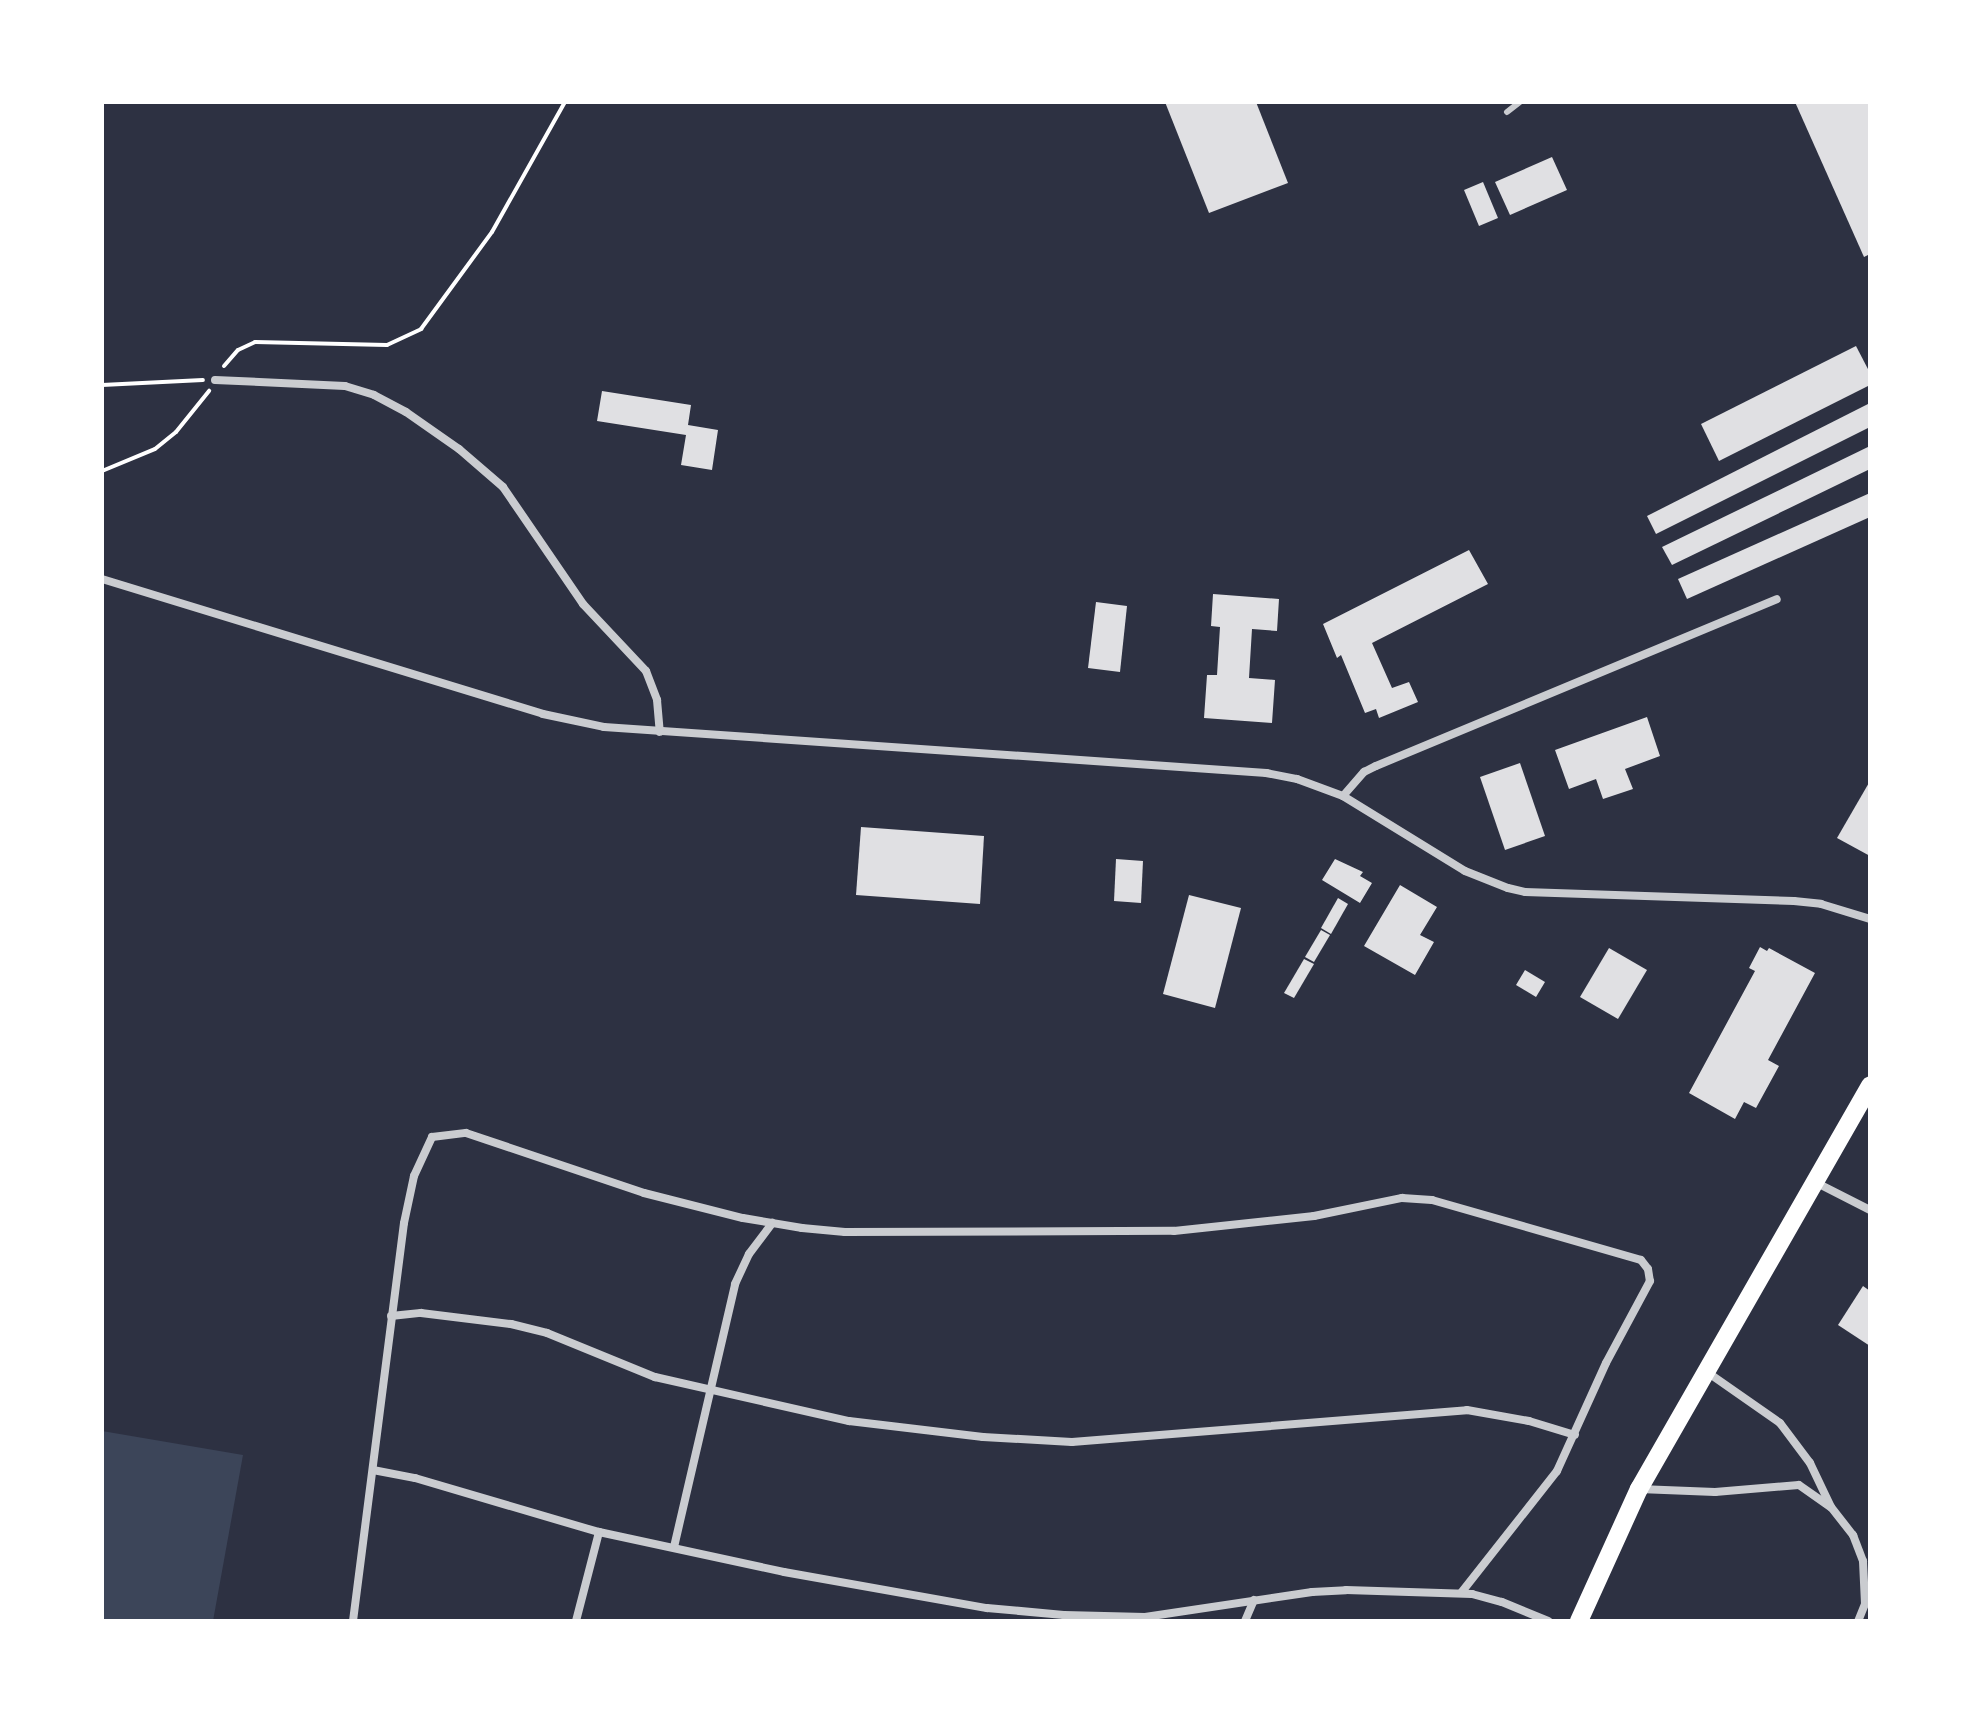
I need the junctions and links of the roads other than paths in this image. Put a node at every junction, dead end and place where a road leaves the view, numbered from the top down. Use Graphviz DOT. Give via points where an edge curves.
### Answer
graph roads {
  1 [pos="1520,102"];
  2 [pos="1507,112"];
  3 [pos="215,380"];
  4 [pos="102,579"];
  5 [pos="1777,599"];
  6 [pos="660,732"];
  7 [pos="1343,796"];
  8 [pos="1870,919"];
  9 [pos="1870,1085"];
  10 [pos="1814,1182"];
  11 [pos="1870,1210"];
  12 [pos="772,1223"];
  13 [pos="391,1316"];
  14 [pos="1705,1370"];
  15 [pos="712,1390"];
  16 [pos="1575,1435"];
  17 [pos="373,1470"];
  18 [pos="1639,1489"];
  19 [pos="1831,1507"];
  20 [pos="599,1532"];
  21 [pos="674,1547"];
  22 [pos="1461,1593"];
  23 [pos="1254,1600"];
  24 [pos="1064,1618"];
  25 [pos="353,1621"];
  26 [pos="576,1621"];
  27 [pos="1245,1621"];
  28 [pos="1548,1621"];
  29 [pos="1579,1621"];
  30 [pos="1858,1621"];
  1 -- 2 [label="lane"];
  3 -- 6 [label="street" via="345,386 406,412 459,449 503,487 583,604 646,671"];
  4 -- 6 [label="street" via="543,714"];
  5 -- 7 [label="street" via="1376,766"];
  6 -- 7 [label="street" via="1266,773"];
  7 -- 8 [label="street" via="1465,871 1525,892 1794,901"];
  9 -- 10 [label="main road"];
  10 -- 11 [label="street"];
  10 -- 14 [label="main road"];
  12 -- 13 [label="street" via="644,1193 466,1133 432,1137 414,1176"];
  12 -- 15 [label="street" via="735,1284"];
  12 -- 16 [label="street" via="845,1232 1174,1231 1300,1218 1402,1198 1460,1207 1629,1255 1648,1269 1650,1281"];
  13 -- 15 [label="street" via="421,1313 511,1324 655,1377"];
  13 -- 17 [label="street"];
  14 -- 18 [label="main road"];
  14 -- 19 [label="street" via="1780,1423 1810,1463"];
  15 -- 16 [label="street" via="879,1426 1072,1442 1467,1410"];
  15 -- 21 [label="street"];
  16 -- 22 [label="street" via="1534,1504"];
  17 -- 20 [label="street"];
  17 -- 25 [label="street"];
  18 -- 19 [label="street" via="1715,1492 1799,1485"];
  18 -- 29 [label="main road"];
  19 -- 30 [label="street" via="1853,1535 1863,1561 1865,1604"];
  20 -- 21 [label="street"];
  20 -- 26 [label="street"];
  21 -- 24 [label="street" via="839,1582"];
  22 -- 23 [label="street" via="1346,1590"];
  22 -- 28 [label="street"];
  23 -- 24 [label="street" via="1173,1615"];
  23 -- 27 [label="street"];
}
